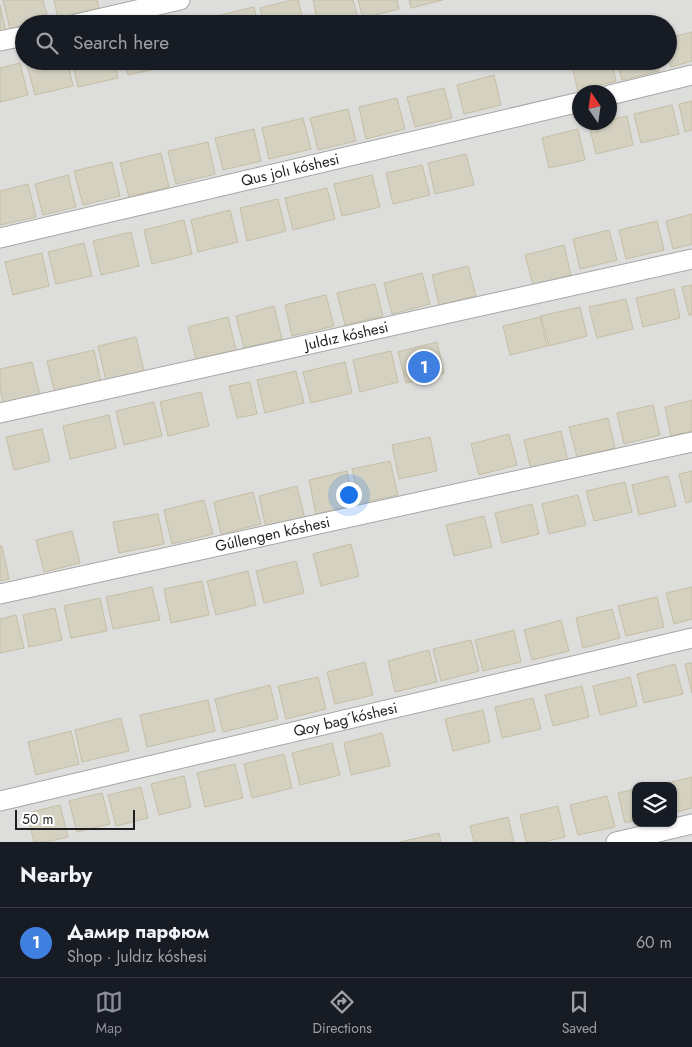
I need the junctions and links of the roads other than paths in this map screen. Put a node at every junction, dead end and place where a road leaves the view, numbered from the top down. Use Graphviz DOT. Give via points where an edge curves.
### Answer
graph roads {
  1 [pos="180,0"];
  2 [pos="115,15"];
  3 [pos="15,38"];
  4 [pos="0,41"];
  5 [pos="692,75"];
  6 [pos="617,93"];
  7 [pos="572,104"];
  8 [pos="0,238"];
  9 [pos="692,259"];
  10 [pos="0,413"];
  11 [pos="692,442"];
  12 [pos="0,594"];
  13 [pos="692,638"];
  14 [pos="0,801"];
  15 [pos="692,824"];
  16 [pos="616,842"];
  1 -- 2 [label="street"];
  3 -- 4 [label="street"];
  5 -- 6 [label="street"];
  7 -- 8 [label="street, Qus jolı kóshesi"];
  9 -- 10 [label="street, Juldız kóshesi"];
  11 -- 12 [label="street, Gúllengen kóshesi"];
  13 -- 14 [label="street, Qoy baǵ kóshesi"];
  15 -- 16 [label="street"];
}
